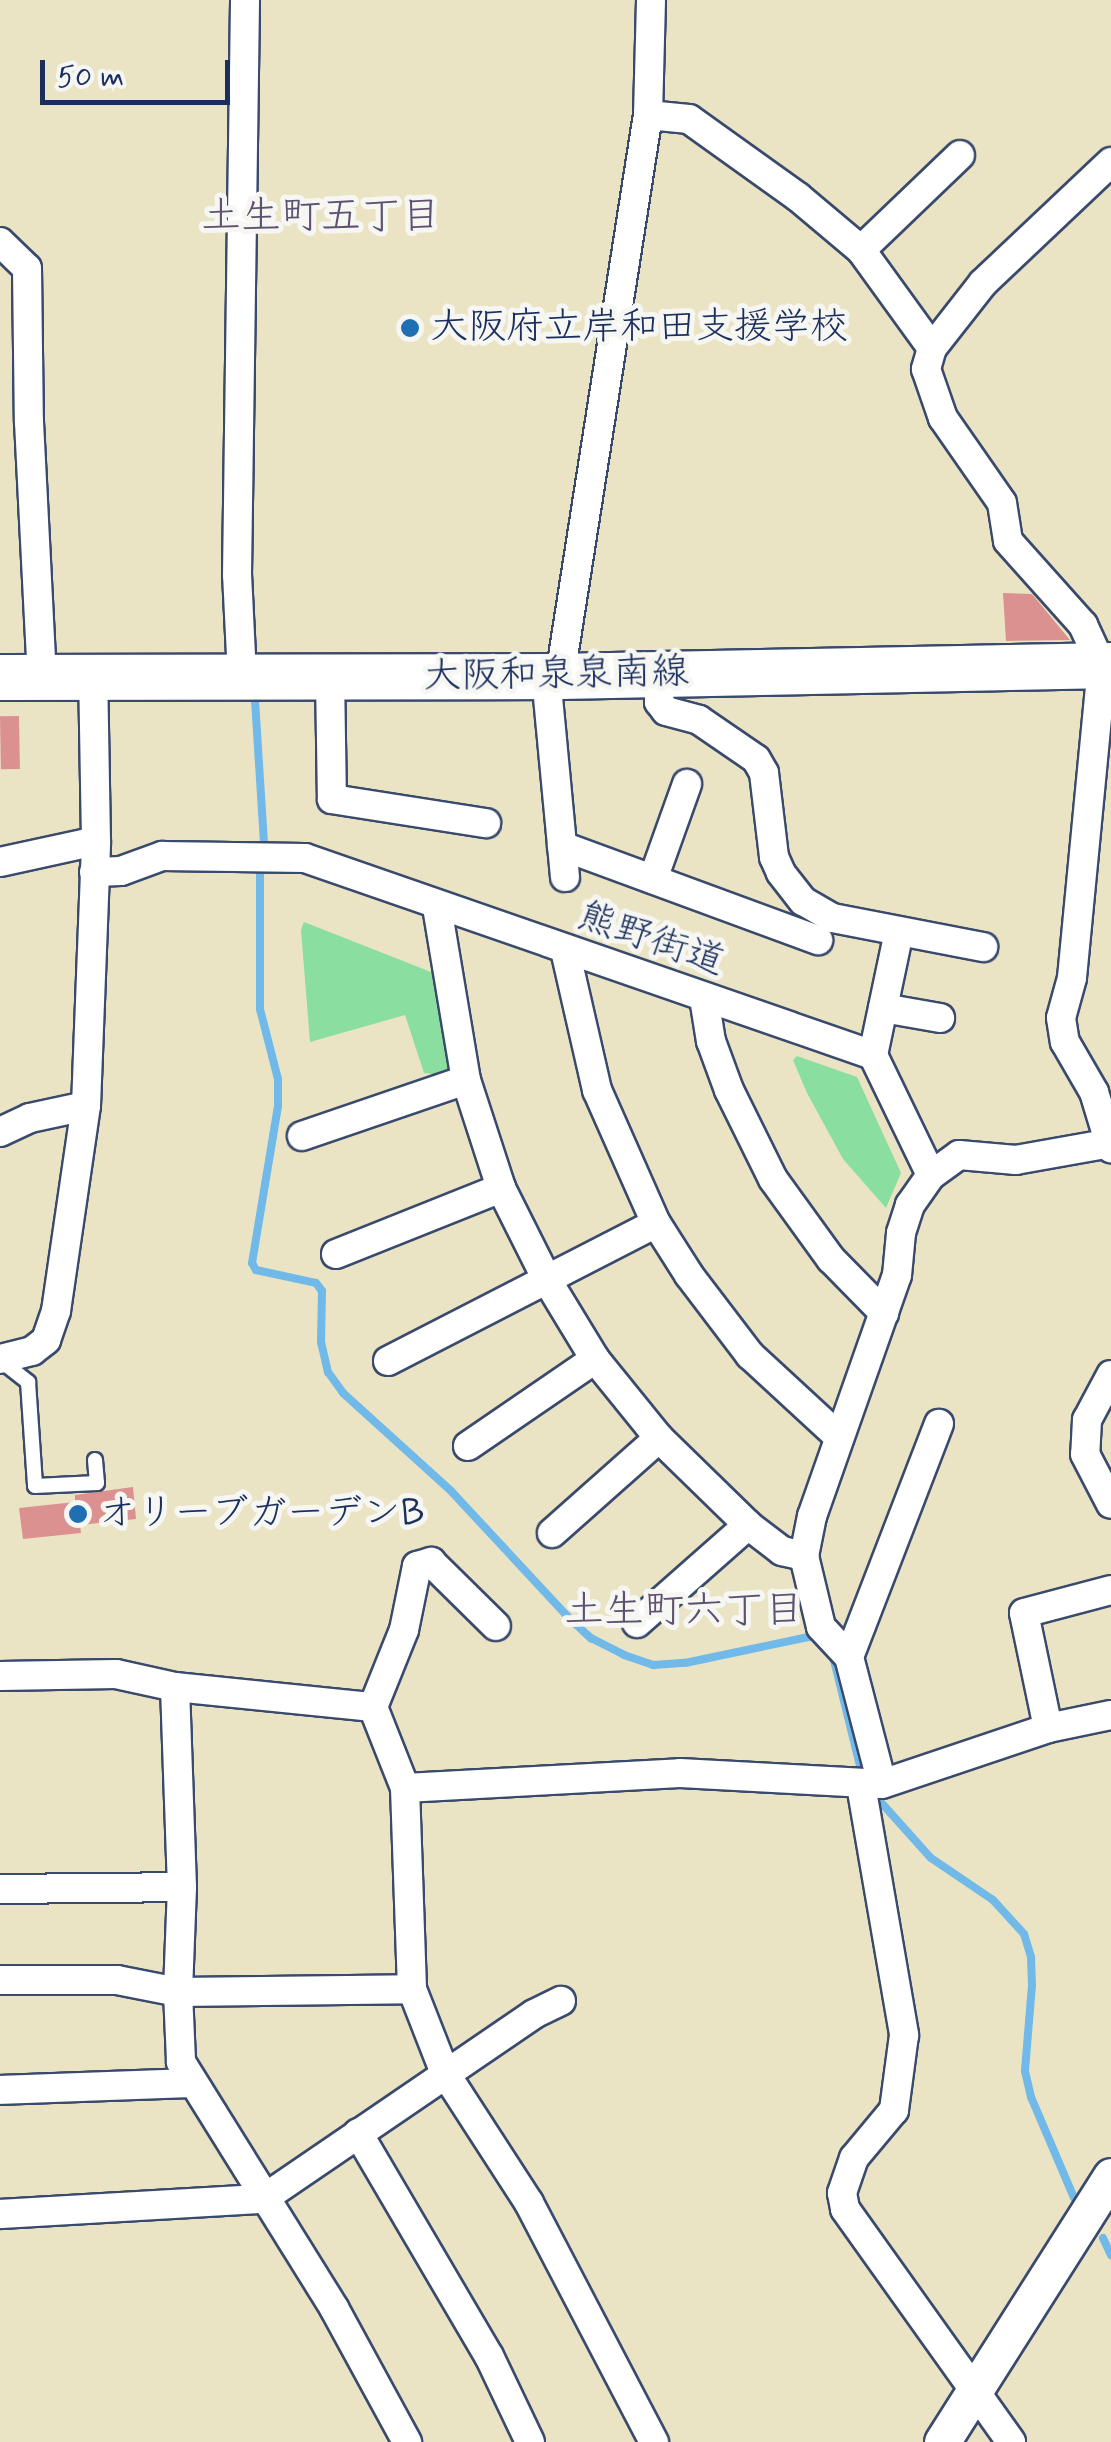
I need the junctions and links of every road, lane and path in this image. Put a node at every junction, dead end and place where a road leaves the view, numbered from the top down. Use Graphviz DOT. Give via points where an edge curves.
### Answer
graph roads {
  1 [pos="246,0"];
  2 [pos="651,0"];
  3 [pos="648,115"];
  4 [pos="960,155"];
  5 [pos="1111,162"];
  6 [pos="0,242"];
  7 [pos="861,250"];
  8 [pos="932,348"];
  9 [pos="1107,666"];
  10 [pos="659,674"];
  11 [pos="21,676"];
  12 [pos="242,676"];
  13 [pos="330,676"];
  14 [pos="553,676"];
  15 [pos="93,677"];
  16 [pos="686,784"];
  17 [pos="486,822"];
  18 [pos="96,841"];
  19 [pos="562,846"];
  20 [pos="0,862"];
  21 [pos="94,872"];
  22 [pos="564,877"];
  23 [pos="653,879"];
  24 [pos="438,907"];
  25 [pos="899,932"];
  26 [pos="818,940"];
  27 [pos="984,947"];
  28 [pos="565,950"];
  29 [pos="704,998"];
  30 [pos="883,1008"];
  31 [pos="940,1018"];
  32 [pos="872,1055"];
  33 [pos="466,1080"];
  34 [pos="86,1106"];
  35 [pos="0,1132"];
  36 [pos="302,1136"];
  37 [pos="1110,1145"];
  38 [pos="931,1176"];
  39 [pos="501,1188"];
  40 [pos="656,1223"];
  41 [pos="336,1254"];
  42 [pos="547,1280"];
  43 [pos="884,1313"];
  44 [pos="0,1359"];
  45 [pos="595,1359"];
  46 [pos="388,1361"];
  47 [pos="1111,1375"];
  48 [pos="939,1424"];
  49 [pos="839,1437"];
  50 [pos="658,1438"];
  51 [pos="468,1446"];
  52 [pos="95,1460"];
  53 [pos="1111,1504"];
  54 [pos="748,1525"];
  55 [pos="552,1533"];
  56 [pos="804,1556"];
  57 [pos="1111,1590"];
  58 [pos="638,1622"];
  59 [pos="496,1626"];
  60 [pos="849,1657"];
  61 [pos="0,1676"];
  62 [pos="174,1687"];
  63 [pos="373,1707"];
  64 [pos="1111,1715"];
  65 [pos="1048,1728"];
  66 [pos="871,1784"];
  67 [pos="405,1788"];
  68 [pos="182,1886"];
  69 [pos="0,1889"];
  70 [pos="0,1980"];
  71 [pos="412,1989"];
  72 [pos="178,1992"];
  73 [pos="560,2001"];
  74 [pos="445,2073"];
  75 [pos="191,2082"];
  76 [pos="0,2090"];
  77 [pos="358,2133"];
  78 [pos="1111,2176"];
  79 [pos="263,2199"];
  80 [pos="0,2214"];
  81 [pos="974,2388"];
  82 [pos="407,2442"];
  83 [pos="530,2442"];
  84 [pos="654,2442"];
  85 [pos="942,2442"];
  86 [pos="1012,2442"];
  1 -- 12 [label="street" via="237,575"];
  2 -- 3 [label="street"];
  3 -- 7 [label="street" via="689,119"];
  3 -- 14 [label="street"];
  4 -- 7 [label="street"];
  5 -- 8 [label="street" via="984,284"];
  6 -- 11 [label="street" via="27,268"];
  7 -- 8 [label="street"];
  8 -- 9 [label="street" via="926,369 944,418 1002,503 1008,541 1083,626"];
  9 -- 10 [label="main road, 大阪和泉泉南線"];
  9 -- 37 [label="street" via="1072,978 1061,1018 1064,1042 1094,1092"];
  10 -- 14 [label="main road, 大阪和泉泉南線"];
  10 -- 25 [label="street" via="658,702 666,712 699,720 756,759 764,772 774,857 804,901 832,918"];
  11 -- 15 [label="main road, 大阪和泉泉南線"];
  12 -- 13 [label="main road, 大阪和泉泉南線"];
  12 -- 15 [label="main road, 大阪和泉泉南線"];
  13 -- 14 [label="main road, 大阪和泉泉南線"];
  13 -- 17 [label="street" via="332,799"];
  14 -- 19 [label="street"];
  15 -- 18 [label="street"];
  16 -- 23 [label="street"];
  18 -- 20 [label="street"];
  18 -- 21 [label="street"];
  19 -- 22 [label="street"];
  19 -- 23 [label="street"];
  21 -- 24 [label="street, 熊野街道" via="121,871 162,856 274,854 305,858"];
  21 -- 34 [label="street"];
  23 -- 26 [label="street"];
  24 -- 28 [label="street, 熊野街道"];
  24 -- 33 [label="street"];
  25 -- 27 [label="street"];
  25 -- 30 [label="street"];
  28 -- 29 [label="street, 熊野街道"];
  28 -- 40 [label="street" via="597,1090"];
  29 -- 32 [label="street, 熊野街道"];
  29 -- 43 [label="street" via="728,1090 773,1179 831,1259"];
  30 -- 31 [label="street"];
  30 -- 32 [label="street"];
  32 -- 38 [label="street"];
  33 -- 36 [label="street"];
  33 -- 39 [label="street"];
  34 -- 35 [label="street"];
  34 -- 44 [label="street" via="56,1311 46,1340"];
  37 -- 38 [label="street" via="1016,1160 959,1155"];
  38 -- 43 [label="street" via="910,1205"];
  39 -- 41 [label="street"];
  39 -- 42 [label="street"];
  40 -- 42 [label="street"];
  40 -- 49 [label="street" via="750,1355"];
  42 -- 45 [label="street"];
  42 -- 46 [label="street"];
  43 -- 49 [label="street"];
  44 -- 52 [label="lane" via="28,1382 36,1486 97,1483"];
  45 -- 50 [label="street"];
  45 -- 51 [label="street"];
  47 -- 53 [label="street" via="1088,1420 1085,1454"];
  48 -- 60 [label="street"];
  49 -- 56 [label="street"];
  50 -- 54 [label="street"];
  50 -- 55 [label="street"];
  54 -- 56 [label="street" via="782,1552"];
  54 -- 58 [label="street"];
  56 -- 60 [label="street" via="821,1627"];
  57 -- 65 [label="street" via="1024,1613"];
  59 -- 63 [label="street" via="432,1562 417,1566 404,1630"];
  60 -- 66 [label="street"];
  61 -- 62 [label="street" via="116,1674"];
  62 -- 63 [label="street"];
  62 -- 68 [label="street"];
  63 -- 67 [label="street"];
  64 -- 65 [label="street"];
  65 -- 66 [label="street"];
  66 -- 67 [label="street" via="680,1773"];
  66 -- 81 [label="street" via="904,2035 894,2110 854,2158 842,2194 845,2209"];
  67 -- 71 [label="street"];
  68 -- 69 [label="street"];
  68 -- 72 [label="street"];
  70 -- 72 [label="street" via="117,1980"];
  71 -- 72 [label="street"];
  71 -- 74 [label="street"];
  72 -- 75 [label="street" via="181,2062"];
  73 -- 74 [label="street"];
  74 -- 77 [label="street"];
  74 -- 84 [label="street" via="529,2203"];
  75 -- 76 [label="street"];
  75 -- 79 [label="street"];
  77 -- 79 [label="street"];
  77 -- 83 [label="street" via="480,2340"];
  78 -- 81 [label="street"];
  79 -- 80 [label="street"];
  79 -- 82 [label="street" via="334,2308"];
  81 -- 85 [label="street"];
  81 -- 86 [label="street"];
}
